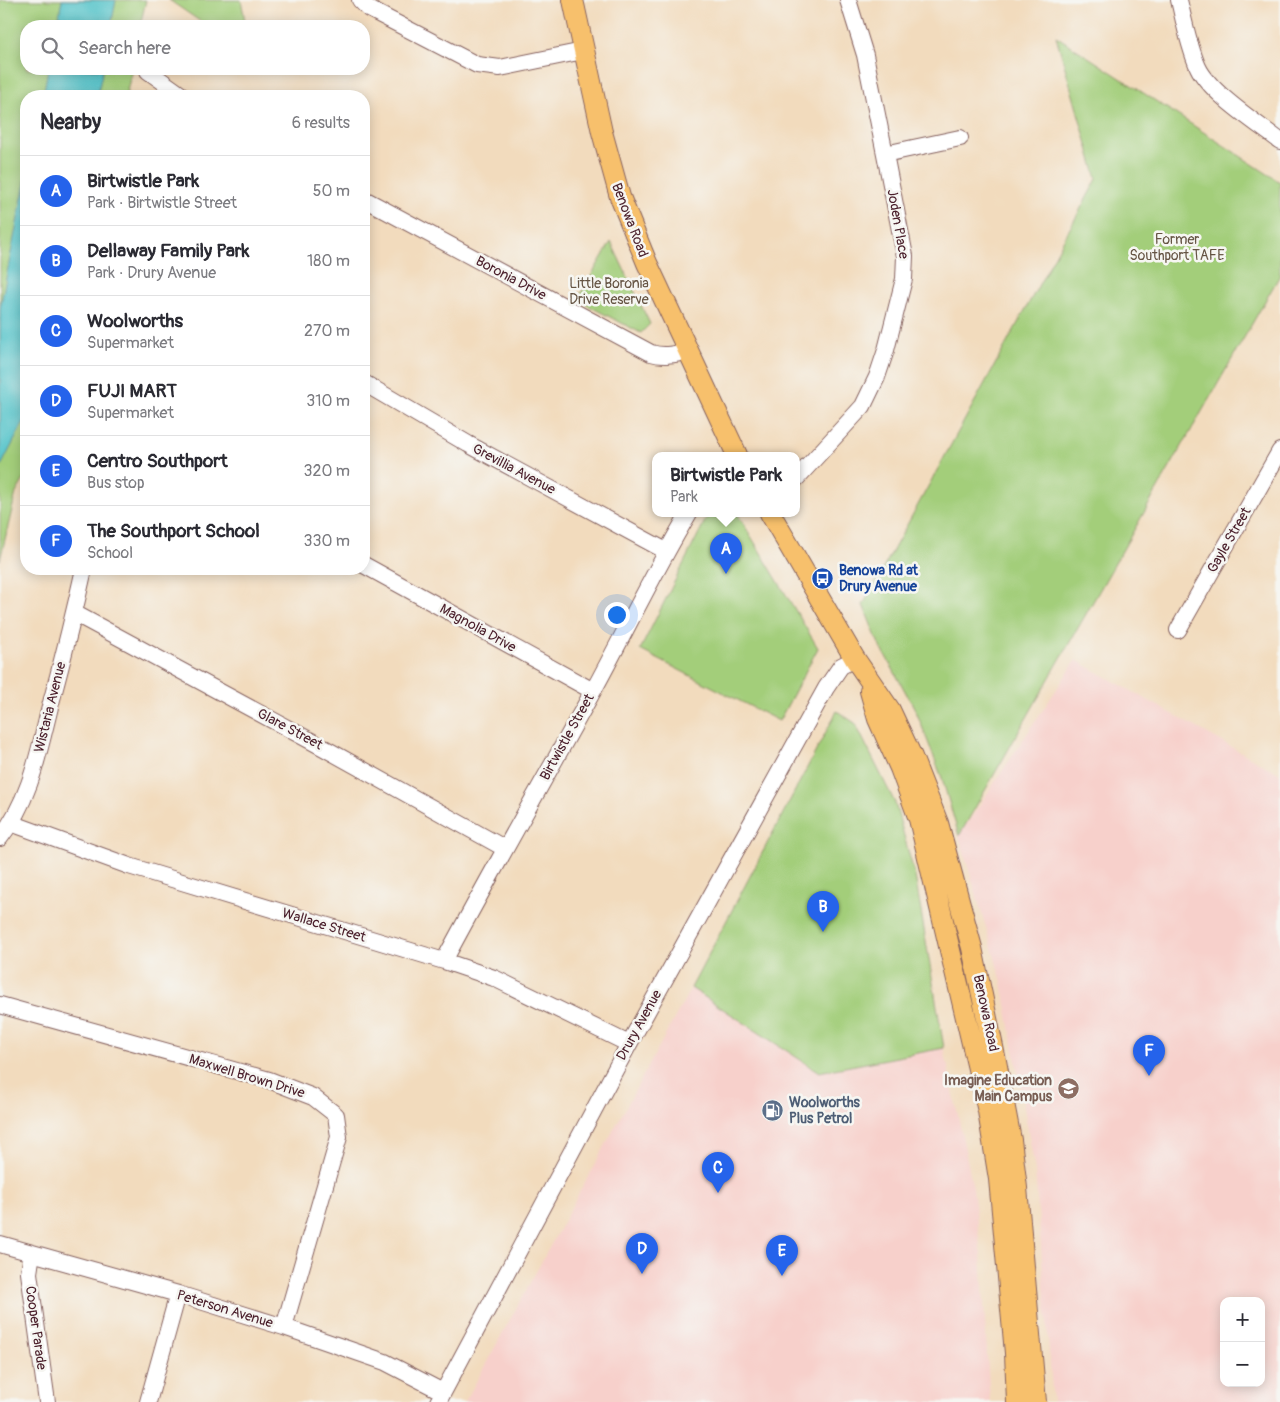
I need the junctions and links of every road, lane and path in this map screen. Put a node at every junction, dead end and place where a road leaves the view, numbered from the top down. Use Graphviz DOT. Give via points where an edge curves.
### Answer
graph roads {
  1 [pos="360,0"];
  2 [pos="573,0"];
  3 [pos="848,0"];
  4 [pos="1179,0"];
  5 [pos="583,51"];
  6 [pos="154,75"];
  7 [pos="175,90"];
  8 [pos="960,138"];
  9 [pos="1280,142"];
  10 [pos="885,154"];
  11 [pos="370,202"];
  12 [pos="688,352"];
  13 [pos="370,387"];
  14 [pos="1280,451"];
  15 [pos="732,452"];
  16 [pos="800,475"];
  17 [pos="687,517"];
  18 [pos="772,517"];
  19 [pos="666,551"];
  20 [pos="370,568"];
  21 [pos="83,575"];
  22 [pos="74,613"];
  23 [pos="1178,630"];
  24 [pos="860,667"];
  25 [pos="592,692"];
  26 [pos="11,823"];
  27 [pos="0,838"];
  28 [pos="504,848"];
  29 [pos="444,961"];
  30 [pos="0,1005"];
  31 [pos="629,1044"];
  32 [pos="0,1244"];
  33 [pos="32,1253"];
  34 [pos="178,1294"];
  35 [pos="284,1326"];
  36 [pos="440,1397"];
  37 [pos="47,1402"];
  38 [pos="148,1402"];
  39 [pos="1017,1402"];
  40 [pos="1036,1402"];
  1 -- 5 [label="street" via="370,9 486,68"];
  2 -- 5 [label="main road, Benowa Road"];
  3 -- 10 [label="street, Joden Place" via="865,55"];
  4 -- 9 [label="street" via="1195,60 1204,77"];
  5 -- 12 [label="main road, Benowa Road" via="620,197"];
  6 -- 7 [label="street"];
  8 -- 10 [label="street"];
  10 -- 16 [label="street, Joden Place" via="905,256 904,279 893,326 877,377 863,406"];
  11 -- 12 [label="street, Boronia Drive" via="651,353"];
  12 -- 15 [label="main road, Benowa Road"];
  13 -- 19 [label="street, Grevillia Avenue"];
  14 -- 23 [label="street, Gayle Street"];
  17 -- 19 [label="street, Birtwistle Street"];
  18 -- 24 [label="main road, Benowa Road"];
  19 -- 25 [label="street, Birtwistle Street"];
  20 -- 25 [label="street, Magnolia Drive"];
  21 -- 22 [label="street, Wistaria Avenue"];
  22 -- 26 [label="street, Wistaria Avenue" via="31,784"];
  22 -- 28 [label="street, Glare Street"];
  24 -- 31 [label="street, Drury Avenue" via="841,666 826,688"];
  24 -- 39 [label="main road, Benowa Road" via="919,819 988,1111 999,1179"];
  24 -- 40 [label="main road, Benowa Road" via="890,710 912,757 938,823 972,948 1014,1162"];
  25 -- 28 [label="street, Birtwistle Street"];
  26 -- 27 [label="street, Wistaria Avenue"];
  26 -- 29 [label="street, Wallace Street" via="129,866"];
  28 -- 29 [label="street, Birtwistle Street"];
  29 -- 31 [label="street, Wallace Street" via="494,978"];
  30 -- 35 [label="street, Maxwell Brown Drive" via="269,1080 313,1097 336,1114 339,1137"];
  31 -- 36 [label="street, Drury Avenue"];
  32 -- 33 [label="street, Peterson Avenue"];
  33 -- 34 [label="street, Peterson Avenue"];
  33 -- 37 [label="street, Cooper Parade" via="28,1273"];
  34 -- 35 [label="street, Peterson Avenue"];
  34 -- 38 [label="street"];
  35 -- 36 [label="street, Peterson Avenue" via="385,1362"];
}
